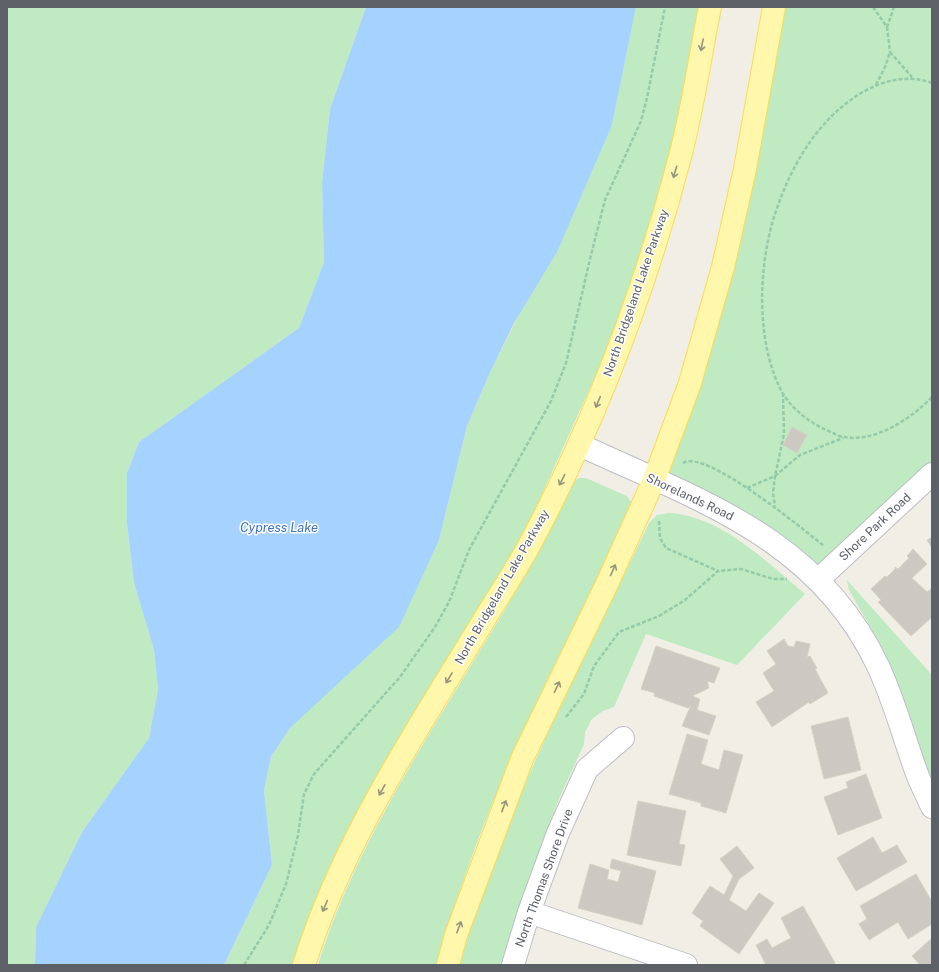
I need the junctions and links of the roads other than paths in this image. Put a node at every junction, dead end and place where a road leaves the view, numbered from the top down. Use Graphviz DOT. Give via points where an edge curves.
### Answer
graph roads {
  1 [pos="710,7"];
  2 [pos="774,7"];
  3 [pos="580,446"];
  4 [pos="932,474"];
  5 [pos="662,483"];
  6 [pos="819,579"];
  7 [pos="623,738"];
  8 [pos="932,807"];
  9 [pos="529,912"];
  10 [pos="304,965"];
  11 [pos="448,965"];
  12 [pos="513,965"];
  13 [pos="686,965"];
  1 -- 3 [label="main road, North Bridgeland Lake Parkway, one-way" via="680,155 655,242 613,366"];
  2 -- 5 [label="main road" via="746,169 723,267"];
  3 -- 5 [label="street, Shorelands Road"];
  3 -- 10 [label="main road, North Bridgeland Lake Parkway, one-way" via="529,546 386,783 350,849 314,934"];
  4 -- 6 [label="street, Shore Park Road"];
  5 -- 6 [label="street, Shorelands Road" via="722,510 773,541"];
  11 -- 5 [label="main road, one-way" via="456,935 522,759 606,586"];
  6 -- 8 [label="street, Shorelands Road" via="851,617 878,665 900,719 916,771"];
  7 -- 9 [label="street, North Thomas Shore Drive" via="587,769 558,833"];
  9 -- 12 [label="street, North Thomas Shore Drive"];
  9 -- 13 [label="street"];
}
